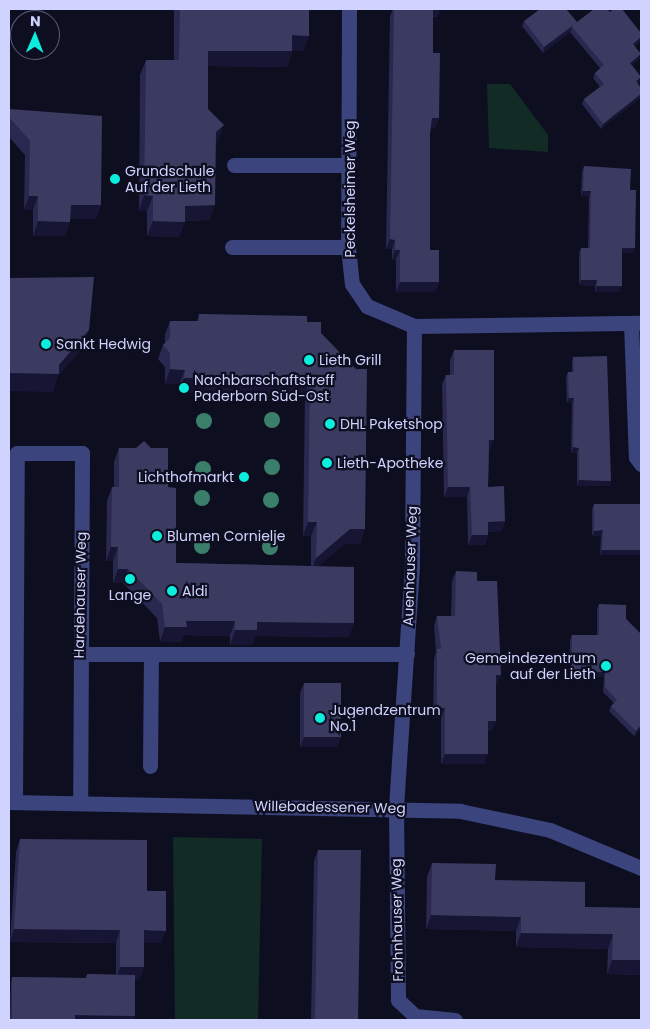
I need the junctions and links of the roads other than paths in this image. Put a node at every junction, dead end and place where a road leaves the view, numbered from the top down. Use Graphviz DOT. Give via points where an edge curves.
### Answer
graph roads {
  1 [pos="349,9"];
  2 [pos="234,165"];
  3 [pos="348,165"];
  4 [pos="232,247"];
  5 [pos="348,247"];
  6 [pos="636,323"];
  7 [pos="414,326"];
  8 [pos="13,453"];
  9 [pos="641,464"];
  10 [pos="12,492"];
  11 [pos="12,640"];
  12 [pos="79,654"];
  13 [pos="407,654"];
  14 [pos="151,656"];
  15 [pos="150,766"];
  16 [pos="12,802"];
  17 [pos="80,802"];
  18 [pos="396,807"];
  19 [pos="641,868"];
  20 [pos="455,1020"];
  1 -- 3 [label="street, Peckelsheimer Weg"];
  2 -- 3 [label="street"];
  3 -- 5 [label="street, Peckelsheimer Weg"];
  4 -- 5 [label="street"];
  5 -- 7 [label="street, Peckelsheimer Weg" via="352,284 367,306"];
  6 -- 7 [label="street, Peckelsheimer Weg"];
  6 -- 9 [label="street, Peckelsheimer Weg" via="636,457"];
  7 -- 13 [label="street, Auenhauser Weg"];
  8 -- 10 [label="street, Hardehauser Weg"];
  8 -- 12 [label="street, Hardehauser Weg" via="82,453"];
  10 -- 11 [label="street, Hardehauser Weg"];
  11 -- 16 [label="street, Hardehauser Weg"];
  12 -- 14 [label="street"];
  12 -- 17 [label="street, Hardehauser Weg"];
  13 -- 14 [label="street"];
  13 -- 18 [label="street, Auenhauser Weg"];
  14 -- 15 [label="street"];
  16 -- 17 [label="street, Willebadessener Weg"];
  17 -- 18 [label="street, Willebadessener Weg"];
  18 -- 19 [label="street, Willebadessener Weg" via="460,811 550,830"];
  18 -- 20 [label="street, Frohnhauser Weg" via="398,1000 415,1016"];
}
